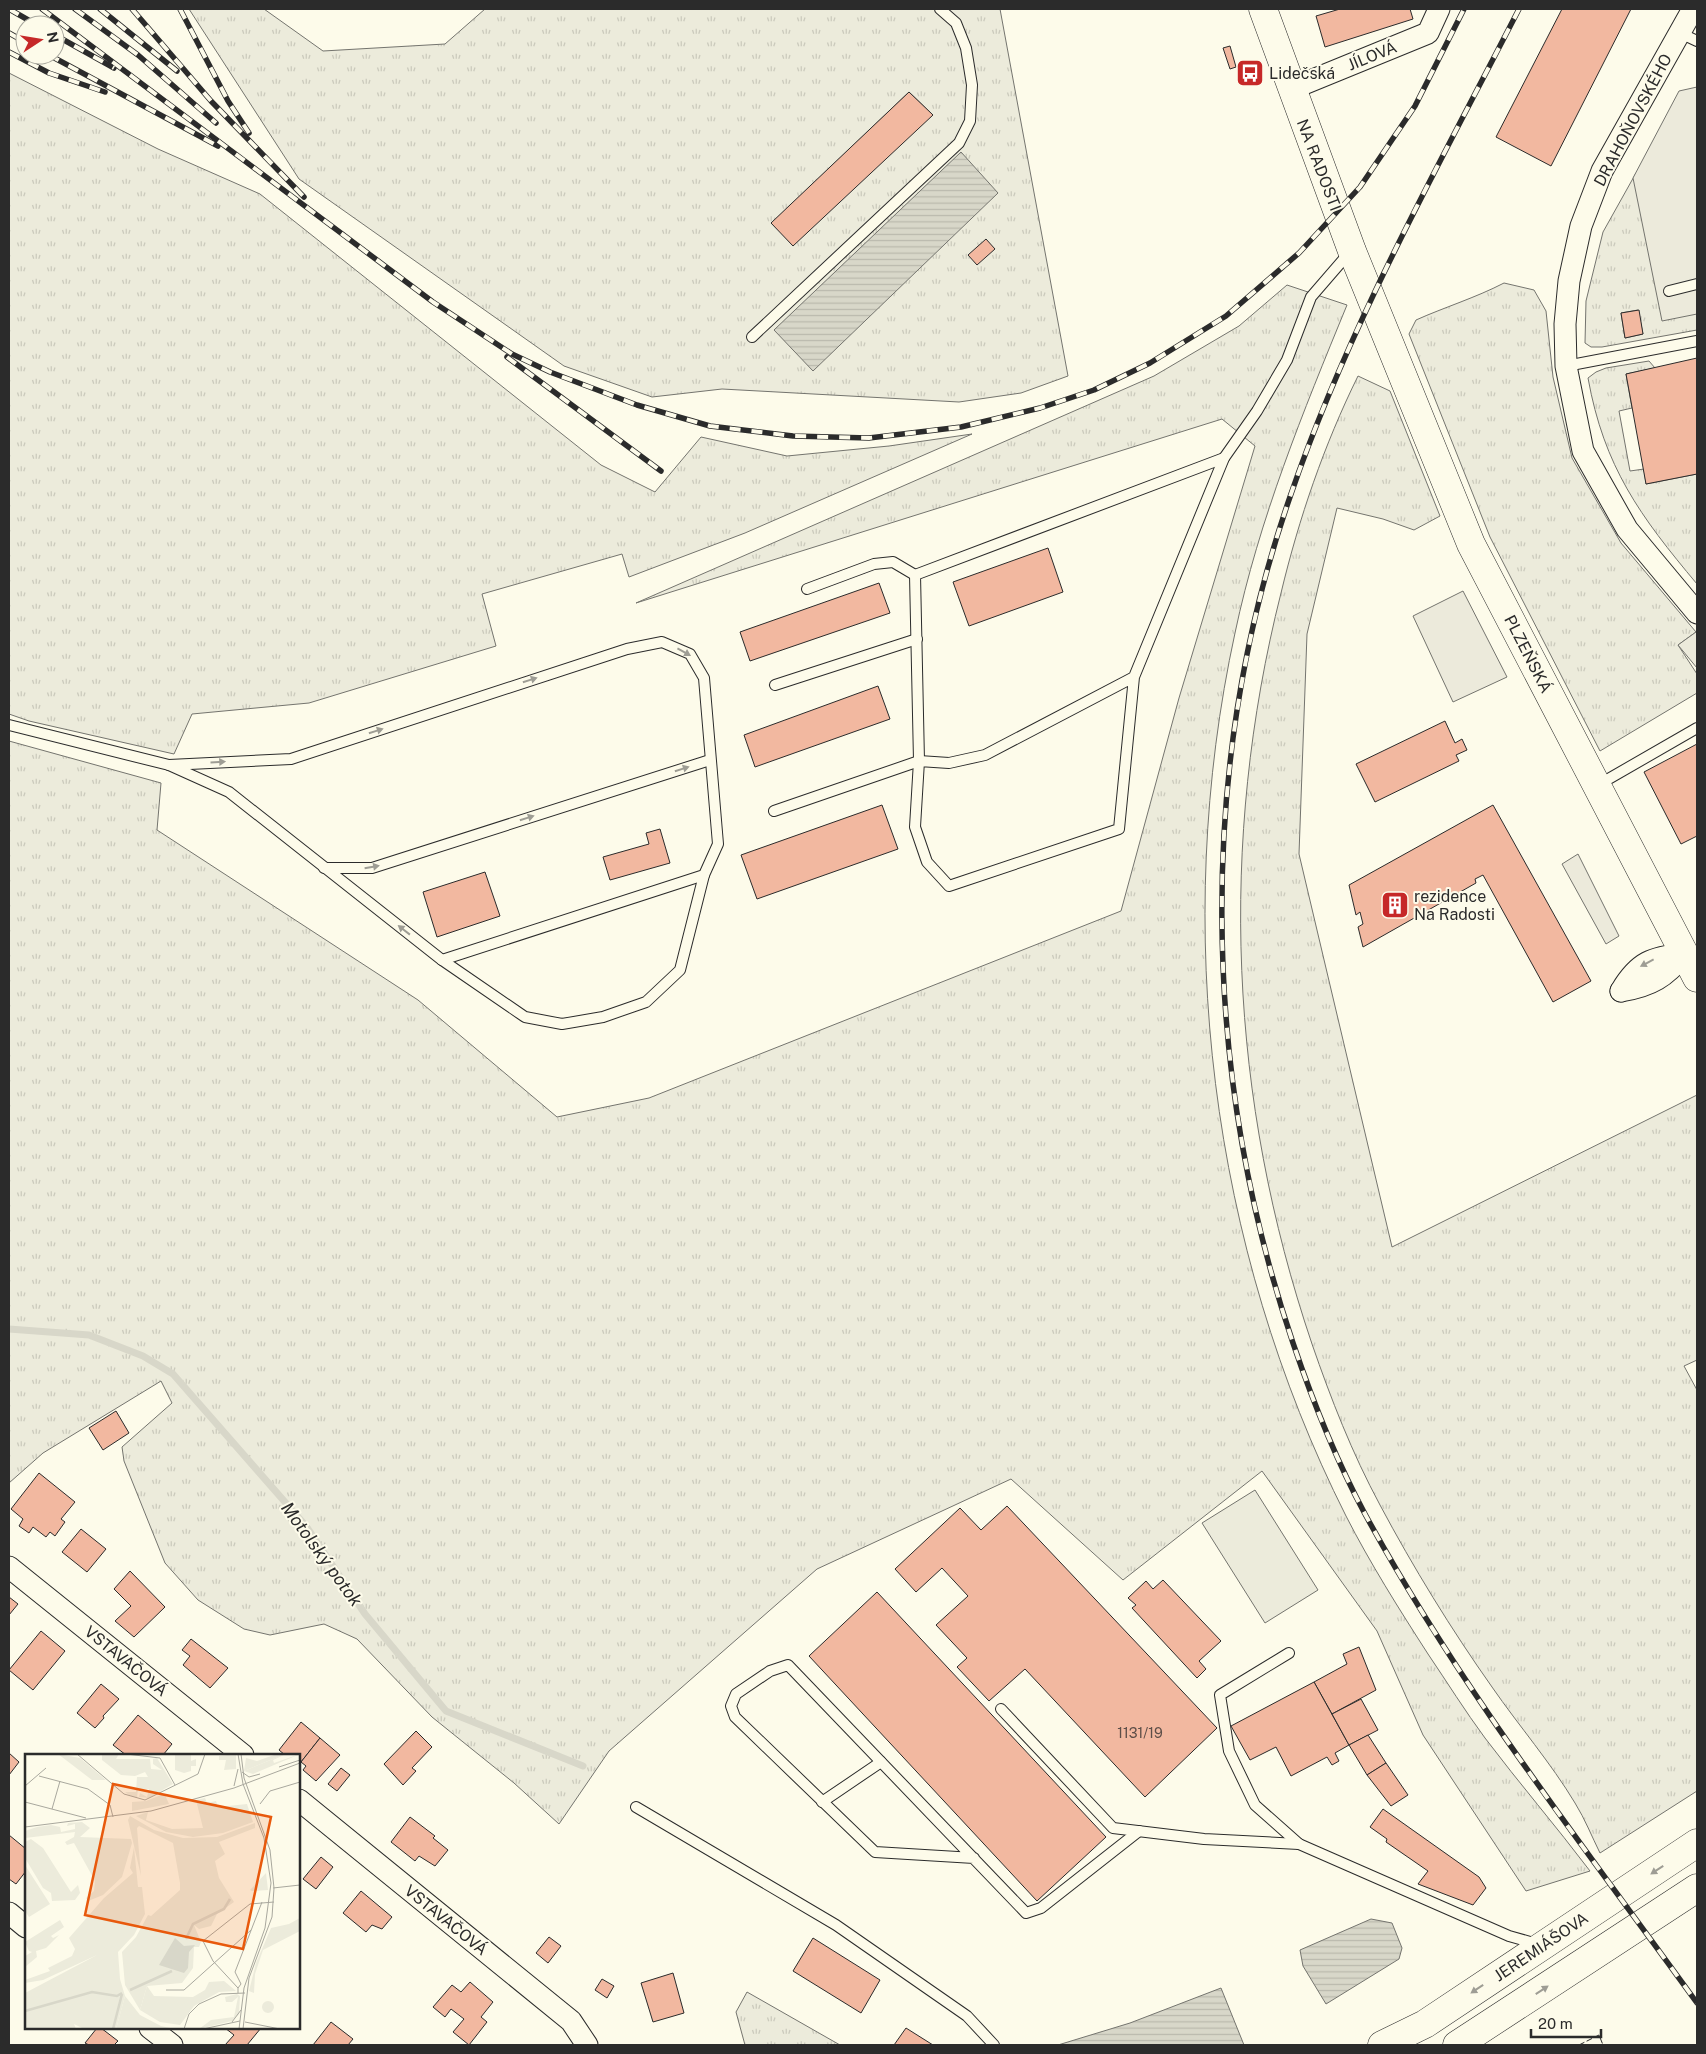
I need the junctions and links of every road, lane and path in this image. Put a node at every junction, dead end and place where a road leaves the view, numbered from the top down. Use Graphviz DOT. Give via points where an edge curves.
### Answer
graph roads {
  1 [pos="940,9"];
  2 [pos="1263,9"];
  3 [pos="1439,9"];
  4 [pos="1693,9"];
  5 [pos="1689,37"];
  6 [pos="1291,89"];
  7 [pos="1352,251"];
  8 [pos="1697,284"];
  9 [pos="1669,291"];
  10 [pos="1380,320"];
  11 [pos="752,337"];
  12 [pos="1697,341"];
  13 [pos="1566,366"];
  14 [pos="1224,458"];
  15 [pos="914,575"];
  16 [pos="807,589"];
  17 [pos="1697,613"];
  18 [pos="917,639"];
  19 [pos="1134,678"];
  20 [pos="775,685"];
  21 [pos="9,725"];
  22 [pos="1697,728"];
  23 [pos="710,760"];
  24 [pos="920,761"];
  25 [pos="169,765"];
  26 [pos="1597,785"];
  27 [pos="774,812"];
  28 [pos="324,868"];
  29 [pos="704,875"];
  30 [pos="442,960"];
  31 [pos="1691,966"];
  32 [pos="9,1567"];
  33 [pos="1289,1653"];
  34 [pos="1001,1710"];
  35 [pos="242,1754"];
  36 [pos="881,1762"];
  37 [pos="300,1801"];
  38 [pos="822,1802"];
  39 [pos="636,1807"];
  40 [pos="1139,1831"];
  41 [pos="1697,1843"];
  42 [pos="1299,1844"];
  43 [pos="974,1858"];
  44 [pos="1697,1888"];
  45 [pos="9,1913"];
  46 [pos="25,1926"];
  47 [pos="1542,1946"];
  48 [pos="151,2029"];
  49 [pos="172,2045"];
  50 [pos="587,2045"];
  51 [pos="994,2045"];
  52 [pos="1382,2045"];
  53 [pos="1457,2045"];
  1 -- 11 [label="lane" via="956,23 966,48 972,85 970,121 959,143"];
  2 -- 6 [label="main road, NA RADOSTI"];
  3 -- 6 [label="street, JÍLOVÁ" via="1428,33"];
  4 -- 5 [label="street, DRAHOŇOVSKÉHO"];
  5 -- 13 [label="street, DRAHOŇOVSKÉHO" via="1602,171 1581,226 1568,281"];
  6 -- 7 [label="main road, NA RADOSTI"];
  7 -- 10 [label="main road, NA RADOSTI"];
  7 -- 14 [label="lane" via="1311,297 1288,360"];
  8 -- 9 [label="lane"];
  10 -- 26 [label="main road, PLZEŇSKÁ" via="1471,544"];
  12 -- 13 [label="lane"];
  13 -- 17 [label="street, DRAHOŇOVSKÉHO" via="1583,451 1626,530"];
  14 -- 15 [label="lane"];
  14 -- 19 [label="lane"];
  15 -- 16 [label="lane" via="893,562 874,564"];
  15 -- 18 [label="lane"];
  18 -- 20 [label="lane"];
  18 -- 24 [label="lane"];
  19 -- 24 [label="lane" via="985,755 949,763"];
  19 -- 24 [label="lane" via="1119,829 948,886 928,862 915,827"];
  21 -- 25 [label="lane"];
  22 -- 26 [label="lane"];
  25 -- 23 [label="lane, one-way" via="291,759 627,649 662,642 690,654 704,678"];
  28 -- 23 [label="lane, one-way" via="372,868"];
  23 -- 29 [label="lane" via="718,844"];
  24 -- 27 [label="lane"];
  25 -- 28 [label="lane" via="229,792"];
  26 -- 31 [label="main road, PLZEŇSKÁ"];
  30 -- 28 [label="lane, one-way"];
  29 -- 30 [label="lane"];
  29 -- 30 [label="lane" via="680,970 646,1002 602,1017 562,1024 525,1017"];
  32 -- 35 [label="street, VSTAVAČOVÁ"];
  33 -- 42 [label="lane" via="1220,1695 1229,1751 1255,1805"];
  34 -- 40 [label="lane" via="1113,1828"];
  36 -- 38 [label="lane"];
  36 -- 38 [label="lane" via="788,1665 770,1671 736,1694 731,1706 735,1717"];
  36 -- 43 [label="lane"];
  37 -- 50 [label="street, VSTAVAČOVÁ" via="572,2022"];
  38 -- 43 [label="lane" via="875,1852"];
  39 -- 51 [label="lane" via="836,1925 967,2016"];
  40 -- 42 [label="lane" via="1204,1839"];
  40 -- 43 [label="lane" via="1042,1908 1026,1913"];
  41 -- 47 [label="main road, JEREMIÁŠOVA, one-way"];
  42 -- 47 [label="lane" via="1508,1936"];
  53 -- 44 [label="main road, one-way"];
  45 -- 46 [label="street"];
  47 -- 52 [label="main road, JEREMIÁŠOVA, one-way" via="1425,2024"];
  48 -- 49 [label="street"];
}
